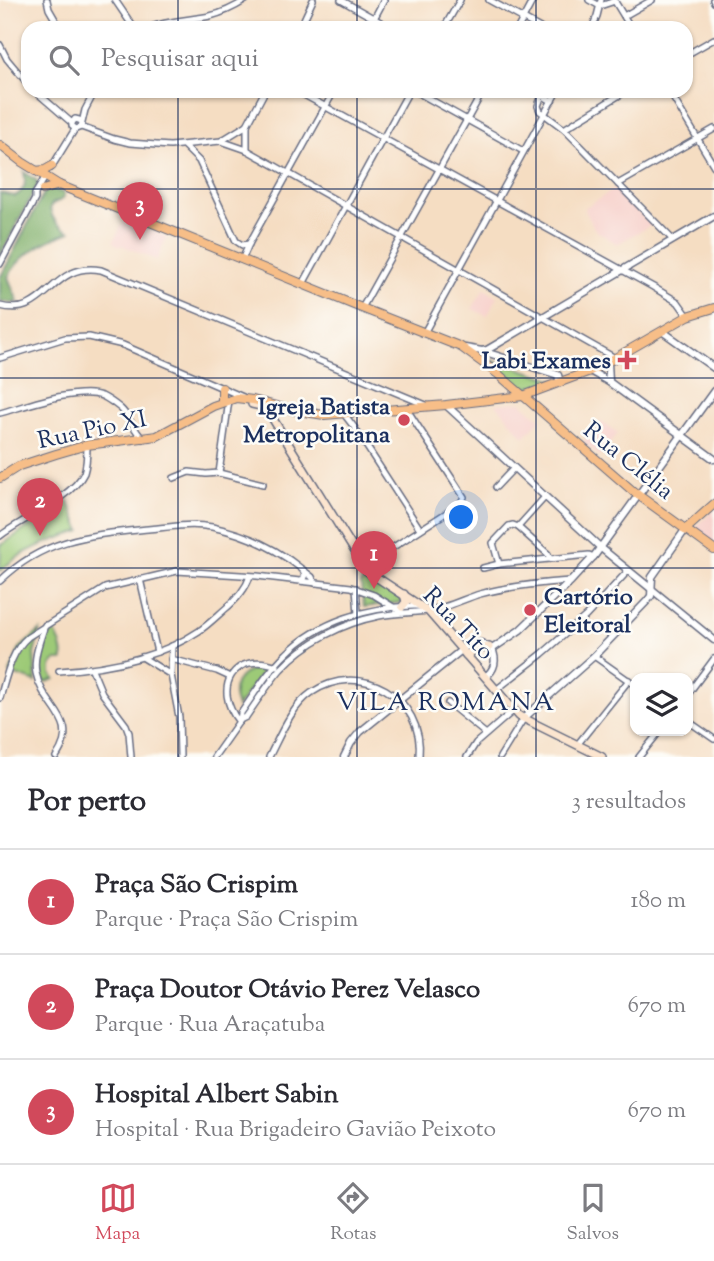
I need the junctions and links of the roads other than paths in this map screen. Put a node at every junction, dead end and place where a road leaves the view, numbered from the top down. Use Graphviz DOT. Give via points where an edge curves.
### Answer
graph roads {
  1 [pos="47,0"];
  2 [pos="115,0"];
  3 [pos="246,0"];
  4 [pos="313,0"];
  5 [pos="341,0"];
  6 [pos="384,0"];
  7 [pos="460,0"];
  8 [pos="489,0"];
  9 [pos="533,0"];
  10 [pos="589,0"];
  11 [pos="652,0"];
  12 [pos="615,1"];
  13 [pos="601,3"];
  14 [pos="624,16"];
  15 [pos="374,18"];
  16 [pos="523,19"];
  17 [pos="56,21"];
  18 [pos="129,21"];
  19 [pos="181,21"];
  20 [pos="303,21"];
  21 [pos="372,21"];
  22 [pos="379,21"];
  23 [pos="448,21"];
  24 [pos="527,21"];
  25 [pos="595,21"];
  26 [pos="627,21"];
  27 [pos="714,39"];
  28 [pos="0,45"];
  29 [pos="693,51"];
  30 [pos="21,75"];
  31 [pos="43,98"];
  32 [pos="91,98"];
  33 [pos="261,98"];
  34 [pos="309,98"];
  35 [pos="330,98"];
  36 [pos="405,98"];
  37 [pos="428,98"];
  38 [pos="479,98"];
  39 [pos="541,98"];
  40 [pos="547,98"];
  41 [pos="615,98"];
  42 [pos="673,98"];
  43 [pos="552,100"];
  44 [pos="325,107"];
  45 [pos="545,114"];
  46 [pos="467,120"];
  47 [pos="77,123"];
  48 [pos="247,125"];
  49 [pos="564,129"];
  50 [pos="714,129"];
  51 [pos="383,139"];
  52 [pos="698,139"];
  53 [pos="221,141"];
  54 [pos="206,143"];
  55 [pos="0,145"];
  56 [pos="184,146"];
  57 [pos="247,150"];
  58 [pos="523,151"];
  59 [pos="200,155"];
  60 [pos="714,166"];
  61 [pos="51,167"];
  62 [pos="440,170"];
  63 [pos="35,171"];
  64 [pos="290,174"];
  65 [pos="47,178"];
  66 [pos="59,184"];
  67 [pos="618,184"];
  68 [pos="43,190"];
  69 [pos="35,199"];
  70 [pos="496,201"];
  71 [pos="346,206"];
  72 [pos="714,216"];
  73 [pos="401,237"];
  74 [pos="673,240"];
  75 [pos="236,241"];
  76 [pos="249,244"];
  77 [pos="230,255"];
  78 [pos="242,260"];
  79 [pos="0,264"];
  80 [pos="459,269"];
  81 [pos="623,270"];
  82 [pos="302,285"];
  83 [pos="0,306"];
  84 [pos="714,307"];
  85 [pos="362,309"];
  86 [pos="688,316"];
  87 [pos="543,317"];
  88 [pos="662,331"];
  89 [pos="424,333"];
  90 [pos="461,347"];
  91 [pos="482,351"];
  92 [pos="0,358"];
  93 [pos="612,360"];
  94 [pos="714,368"];
  95 [pos="590,371"];
  96 [pos="501,377"];
  97 [pos="609,382"];
  98 [pos="560,383"];
  99 [pos="222,388"];
  100 [pos="543,389"];
  101 [pos="714,391"];
  102 [pos="523,396"];
  103 [pos="249,399"];
  104 [pos="500,399"];
  105 [pos="225,401"];
  106 [pos="446,405"];
  107 [pos="276,406"];
  108 [pos="428,406"];
  109 [pos="406,408"];
  110 [pos="539,410"];
  111 [pos="0,412"];
  112 [pos="346,414"];
  113 [pos="271,416"];
  114 [pos="132,426"];
  115 [pos="682,436"];
  116 [pos="143,439"];
  117 [pos="127,440"];
  118 [pos="87,445"];
  119 [pos="714,459"];
  120 [pos="513,468"];
  121 [pos="219,473"];
  122 [pos="0,478"];
  123 [pos="174,478"];
  124 [pos="263,484"];
  125 [pos="496,487"];
  126 [pos="639,495"];
  127 [pos="545,497"];
  128 [pos="714,504"];
  129 [pos="518,527"];
  130 [pos="419,529"];
  131 [pos="685,530"];
  132 [pos="0,536"];
  133 [pos="601,548"];
  134 [pos="714,550"];
  135 [pos="594,557"];
  136 [pos="551,559"];
  137 [pos="365,564"];
  138 [pos="499,564"];
  139 [pos="483,568"];
  140 [pos="303,570"];
  141 [pos="628,571"];
  142 [pos="250,576"];
  143 [pos="141,579"];
  144 [pos="0,581"];
  145 [pos="302,581"];
  146 [pos="571,581"];
  147 [pos="315,583"];
  148 [pos="356,588"];
  149 [pos="651,590"];
  150 [pos="404,594"];
  151 [pos="425,608"];
  152 [pos="439,608"];
  153 [pos="400,610"];
  154 [pos="359,617"];
  155 [pos="435,619"];
  156 [pos="338,621"];
  157 [pos="45,625"];
  158 [pos="322,628"];
  159 [pos="341,628"];
  160 [pos="325,635"];
  161 [pos="307,637"];
  162 [pos="714,640"];
  163 [pos="311,644"];
  164 [pos="172,646"];
  165 [pos="292,648"];
  166 [pos="491,648"];
  167 [pos="157,652"];
  168 [pos="464,652"];
  169 [pos="297,654"];
  170 [pos="594,656"];
  171 [pos="142,657"];
  172 [pos="171,659"];
  173 [pos="714,659"];
  174 [pos="279,667"];
  175 [pos="92,669"];
  176 [pos="59,671"];
  177 [pos="171,675"];
  178 [pos="230,677"];
  179 [pos="485,677"];
  180 [pos="629,680"];
  181 [pos="3,681"];
  182 [pos="693,687"];
  183 [pos="1,690"];
  184 [pos="496,690"];
  185 [pos="0,698"];
  186 [pos="400,700"];
  187 [pos="448,703"];
  188 [pos="514,710"];
  189 [pos="524,718"];
  190 [pos="239,721"];
  191 [pos="693,724"];
  192 [pos="486,734"];
  193 [pos="656,736"];
  194 [pos="713,737"];
  195 [pos="577,745"];
  196 [pos="57,755"];
  197 [pos="65,757"];
  198 [pos="131,757"];
  199 [pos="180,757"];
  200 [pos="214,757"];
  201 [pos="269,757"];
  202 [pos="344,757"];
  203 [pos="419,757"];
  204 [pos="467,757"];
  205 [pos="500,757"];
  206 [pos="602,757"];
  207 [pos="639,757"];
  1 -- 17 [label="street"];
  2 -- 18 [label="street"];
  3 -- 19 [label="street" via="211,16"];
  4 -- 20 [label="street"];
  5 -- 15 [label="street"];
  6 -- 15 [label="street"];
  7 -- 23 [label="street"];
  8 -- 16 [label="street"];
  9 -- 16 [label="street"];
  10 -- 13 [label="street"];
  11 -- 14 [label="street"];
  12 -- 13 [label="street"];
  12 -- 14 [label="street"];
  13 -- 25 [label="street"];
  14 -- 26 [label="street"];
  15 -- 21 [label="street"];
  15 -- 22 [label="street"];
  16 -- 24 [label="street"];
  27 -- 29 [label="street"];
  28 -- 30 [label="street"];
  31 -- 47 [label="street"];
  32 -- 47 [label="street"];
  33 -- 48 [label="street"];
  34 -- 44 [label="street"];
  35 -- 44 [label="street"];
  36 -- 51 [label="street"];
  37 -- 46 [label="street"];
  38 -- 46 [label="street"];
  39 -- 45 [label="street" via="538,108"];
  40 -- 43 [label="street"];
  41 -- 49 [label="street"];
  42 -- 52 [label="street"];
  43 -- 45 [label="street"];
  44 -- 51 [label="street"];
  44 -- 64 [label="street"];
  45 -- 49 [label="street"];
  45 -- 58 [label="street"];
  46 -- 58 [label="street"];
  46 -- 62 [label="street"];
  47 -- 56 [label="street" via="130,143"];
  47 -- 61 [label="street"];
  48 -- 53 [label="street"];
  48 -- 57 [label="street"];
  49 -- 67 [label="street"];
  50 -- 52 [label="street"];
  51 -- 62 [label="street"];
  51 -- 71 [label="street"];
  52 -- 60 [label="street"];
  52 -- 67 [label="street"];
  53 -- 54 [label="street"];
  53 -- 57 [label="street"];
  54 -- 56 [label="street"];
  54 -- 59 [label="street"];
  55 -- 63 [label="main road, Rua Clélia"];
  56 -- 59 [label="street"];
  57 -- 64 [label="street"];
  58 -- 70 [label="street"];
  59 -- 75 [label="street"];
  61 -- 63 [label="main road"];
  61 -- 65 [label="street"];
  61 -- 66 [label="main road"];
  62 -- 70 [label="street"];
  62 -- 73 [label="street"];
  63 -- 65 [label="main road, Rua Clélia"];
  64 -- 71 [label="street"];
  64 -- 76 [label="street"];
  65 -- 66 [label="main road, Rua Clélia"];
  65 -- 68 [label="street"];
  65 -- 69 [label="street"];
  66 -- 68 [label="main road"];
  66 -- 77 [label="main road, Rua Clélia"];
  67 -- 74 [label="street"];
  68 -- 69 [label="street"];
  69 -- 79 [label="street"];
  70 -- 80 [label="street"];
  70 -- 81 [label="street"];
  71 -- 73 [label="street"];
  71 -- 82 [label="street"];
  72 -- 74 [label="street"];
  73 -- 80 [label="street"];
  73 -- 85 [label="street"];
  74 -- 81 [label="street"];
  75 -- 76 [label="street"];
  75 -- 77 [label="street"];
  76 -- 78 [label="street"];
  77 -- 78 [label="main road, Rua Clélia"];
  78 -- 82 [label="main road, Rua Clélia"];
  80 -- 87 [label="street"];
  80 -- 89 [label="street"];
  81 -- 86 [label="street" via="678,302"];
  81 -- 87 [label="street"];
  82 -- 85 [label="main road, Rua Clélia"];
  83 -- 108 [label="street" via="25,307 69,274 84,268 101,270"];
  84 -- 86 [label="main road, Rua Pio XI"];
  85 -- 89 [label="main road, Rua Clélia"];
  86 -- 88 [label="main road, Rua Pio XI"];
  87 -- 91 [label="street"];
  87 -- 93 [label="street"];
  88 -- 93 [label="main road, Rua Pio XI"];
  88 -- 94 [label="street"];
  89 -- 90 [label="main road, Rua Clélia"];
  90 -- 91 [label="street"];
  90 -- 96 [label="main road, Rua Clélia"];
  91 -- 98 [label="street" via="558,375"];
  92 -- 99 [label="street" via="65,338 89,337 123,345"];
  93 -- 95 [label="main road, Rua Pio XI"];
  93 -- 97 [label="street"];
  95 -- 97 [label="street"];
  95 -- 98 [label="main road, Rua Pio XI"];
  96 -- 102 [label="main road, Rua Clélia"];
  96 -- 104 [label="main road"];
  97 -- 115 [label="street"];
  98 -- 100 [label="main road, Rua Pio XI"];
  99 -- 103 [label="street"];
  99 -- 105 [label="main road"];
  100 -- 102 [label="main road, Rua Pio XI"];
  100 -- 110 [label="main road"];
  101 -- 115 [label="street"];
  102 -- 104 [label="main road, Rua Pio XI"];
  102 -- 110 [label="main road, Rua Clélia"];
  103 -- 105 [label="main road, Rua Pio XI"];
  103 -- 107 [label="main road, Rua Pio XI"];
  104 -- 106 [label="main road, Rua Pio XI"];
  105 -- 113 [label="main road" via="261,406"];
  105 -- 116 [label="main road, Rua Pio XI"];
  105 -- 121 [label="street"];
  106 -- 108 [label="main road, Rua Pio XI"];
  106 -- 120 [label="street"];
  107 -- 112 [label="main road, Rua Pio XI" via="318,415"];
  107 -- 113 [label="main road"];
  108 -- 109 [label="main road, Rua Pio XI"];
  109 -- 112 [label="main road, Rua Pio XI"];
  109 -- 130 [label="street" via="464,497"];
  110 -- 126 [label="main road, Rua Clélia"];
  111 -- 114 [label="street" via="86,393 116,405"];
  112 -- 130 [label="street"];
  113 -- 137 [label="main road, Rua Tito"];
  114 -- 116 [label="street"];
  114 -- 117 [label="street"];
  115 -- 119 [label="street"];
  115 -- 126 [label="street"];
  116 -- 117 [label="main road, Rua Pio XI"];
  117 -- 118 [label="main road, Rua Pio XI"];
  118 -- 122 [label="main road, Rua Pio XI" via="19,466"];
  118 -- 132 [label="street" via="84,472 75,486"];
  120 -- 125 [label="street"];
  120 -- 127 [label="street"];
  121 -- 123 [label="street" via="189,472"];
  121 -- 124 [label="street"];
  126 -- 131 [label="main road, Rua Clélia"];
  126 -- 133 [label="street"];
  127 -- 129 [label="street"];
  127 -- 133 [label="street"];
  128 -- 131 [label="main road"];
  129 -- 136 [label="street"];
  129 -- 138 [label="street" via="509,526 493,543"];
  130 -- 137 [label="street"];
  131 -- 134 [label="main road, Rua Clélia"];
  131 -- 149 [label="street" via="652,577"];
  133 -- 135 [label="street"];
  133 -- 141 [label="street"];
  135 -- 136 [label="street"];
  135 -- 146 [label="street"];
  136 -- 138 [label="street"];
  137 -- 150 [label="main road, Rua Tito" via="367,571"];
  138 -- 139 [label="street"];
  140 -- 144 [label="street" via="250,538 192,525 64,541 19,564"];
  140 -- 145 [label="street"];
  140 -- 147 [label="street"];
  141 -- 149 [label="street"];
  141 -- 184 [label="street" via="586,616"];
  142 -- 143 [label="street" via="177,571"];
  142 -- 145 [label="street"];
  142 -- 164 [label="street" via="218,616"];
  143 -- 157 [label="street" via="105,588"];
  143 -- 167 [label="street"];
  145 -- 147 [label="street"];
  146 -- 152 [label="street" via="505,587"];
  146 -- 166 [label="street" via="520,630"];
  147 -- 148 [label="street"];
  148 -- 153 [label="street"];
  148 -- 154 [label="street"];
  149 -- 162 [label="street"];
  149 -- 170 [label="street" via="648,600"];
  150 -- 151 [label="main road, Rua Tito"];
  150 -- 153 [label="main road" via="406,602"];
  151 -- 152 [label="street"];
  151 -- 153 [label="street"];
  151 -- 155 [label="main road, Rua Tito"];
  152 -- 155 [label="street"];
  153 -- 154 [label="street"];
  153 -- 154 [label="street"];
  154 -- 156 [label="street"];
  154 -- 159 [label="street"];
  155 -- 168 [label="main road, Rua Tito"];
  156 -- 158 [label="street"];
  156 -- 159 [label="street"];
  157 -- 181 [label="street" via="20,644"];
  157 -- 196 [label="street" via="36,668 44,695 64,724 65,737"];
  158 -- 160 [label="street"];
  158 -- 161 [label="street"];
  159 -- 160 [label="street"];
  160 -- 163 [label="street"];
  161 -- 163 [label="street"];
  161 -- 165 [label="street"];
  163 -- 169 [label="street"];
  164 -- 167 [label="street"];
  164 -- 172 [label="street"];
  165 -- 169 [label="street"];
  165 -- 174 [label="street"];
  166 -- 168 [label="main road"];
  166 -- 179 [label="street" via="494,664"];
  167 -- 171 [label="street"];
  168 -- 179 [label="main road, Rua Tito"];
  168 -- 186 [label="street"];
  169 -- 174 [label="street"];
  170 -- 180 [label="street"];
  170 -- 189 [label="street"];
  171 -- 175 [label="street"];
  171 -- 177 [label="street"];
  172 -- 177 [label="street"];
  172 -- 178 [label="street"];
  173 -- 182 [label="street"];
  174 -- 178 [label="street" via="252,662"];
  174 -- 190 [label="street"];
  175 -- 176 [label="street"];
  175 -- 198 [label="street" via="102,693 126,725"];
  177 -- 199 [label="street" via="180,717"];
  178 -- 190 [label="street" via="226,699"];
  179 -- 184 [label="main road, Rua Tito"];
  180 -- 195 [label="street"];
  181 -- 183 [label="street"];
  183 -- 185 [label="street"];
  184 -- 188 [label="main road, Rua Tito"];
  186 -- 201 [label="street" via="361,681 322,687 301,703"];
  186 -- 202 [label="street" via="360,732"];
  186 -- 203 [label="street" via="413,720"];
  187 -- 192 [label="street"];
  188 -- 189 [label="main road, Rua Tito"];
  188 -- 192 [label="street"];
  189 -- 195 [label="main road, Rua Tito"];
  189 -- 205 [label="street"];
  190 -- 200 [label="street"];
  191 -- 194 [label="street"];
  192 -- 204 [label="street"];
  193 -- 207 [label="street"];
  195 -- 206 [label="main road, Rua Tito"];
  196 -- 197 [label="street"];
}
